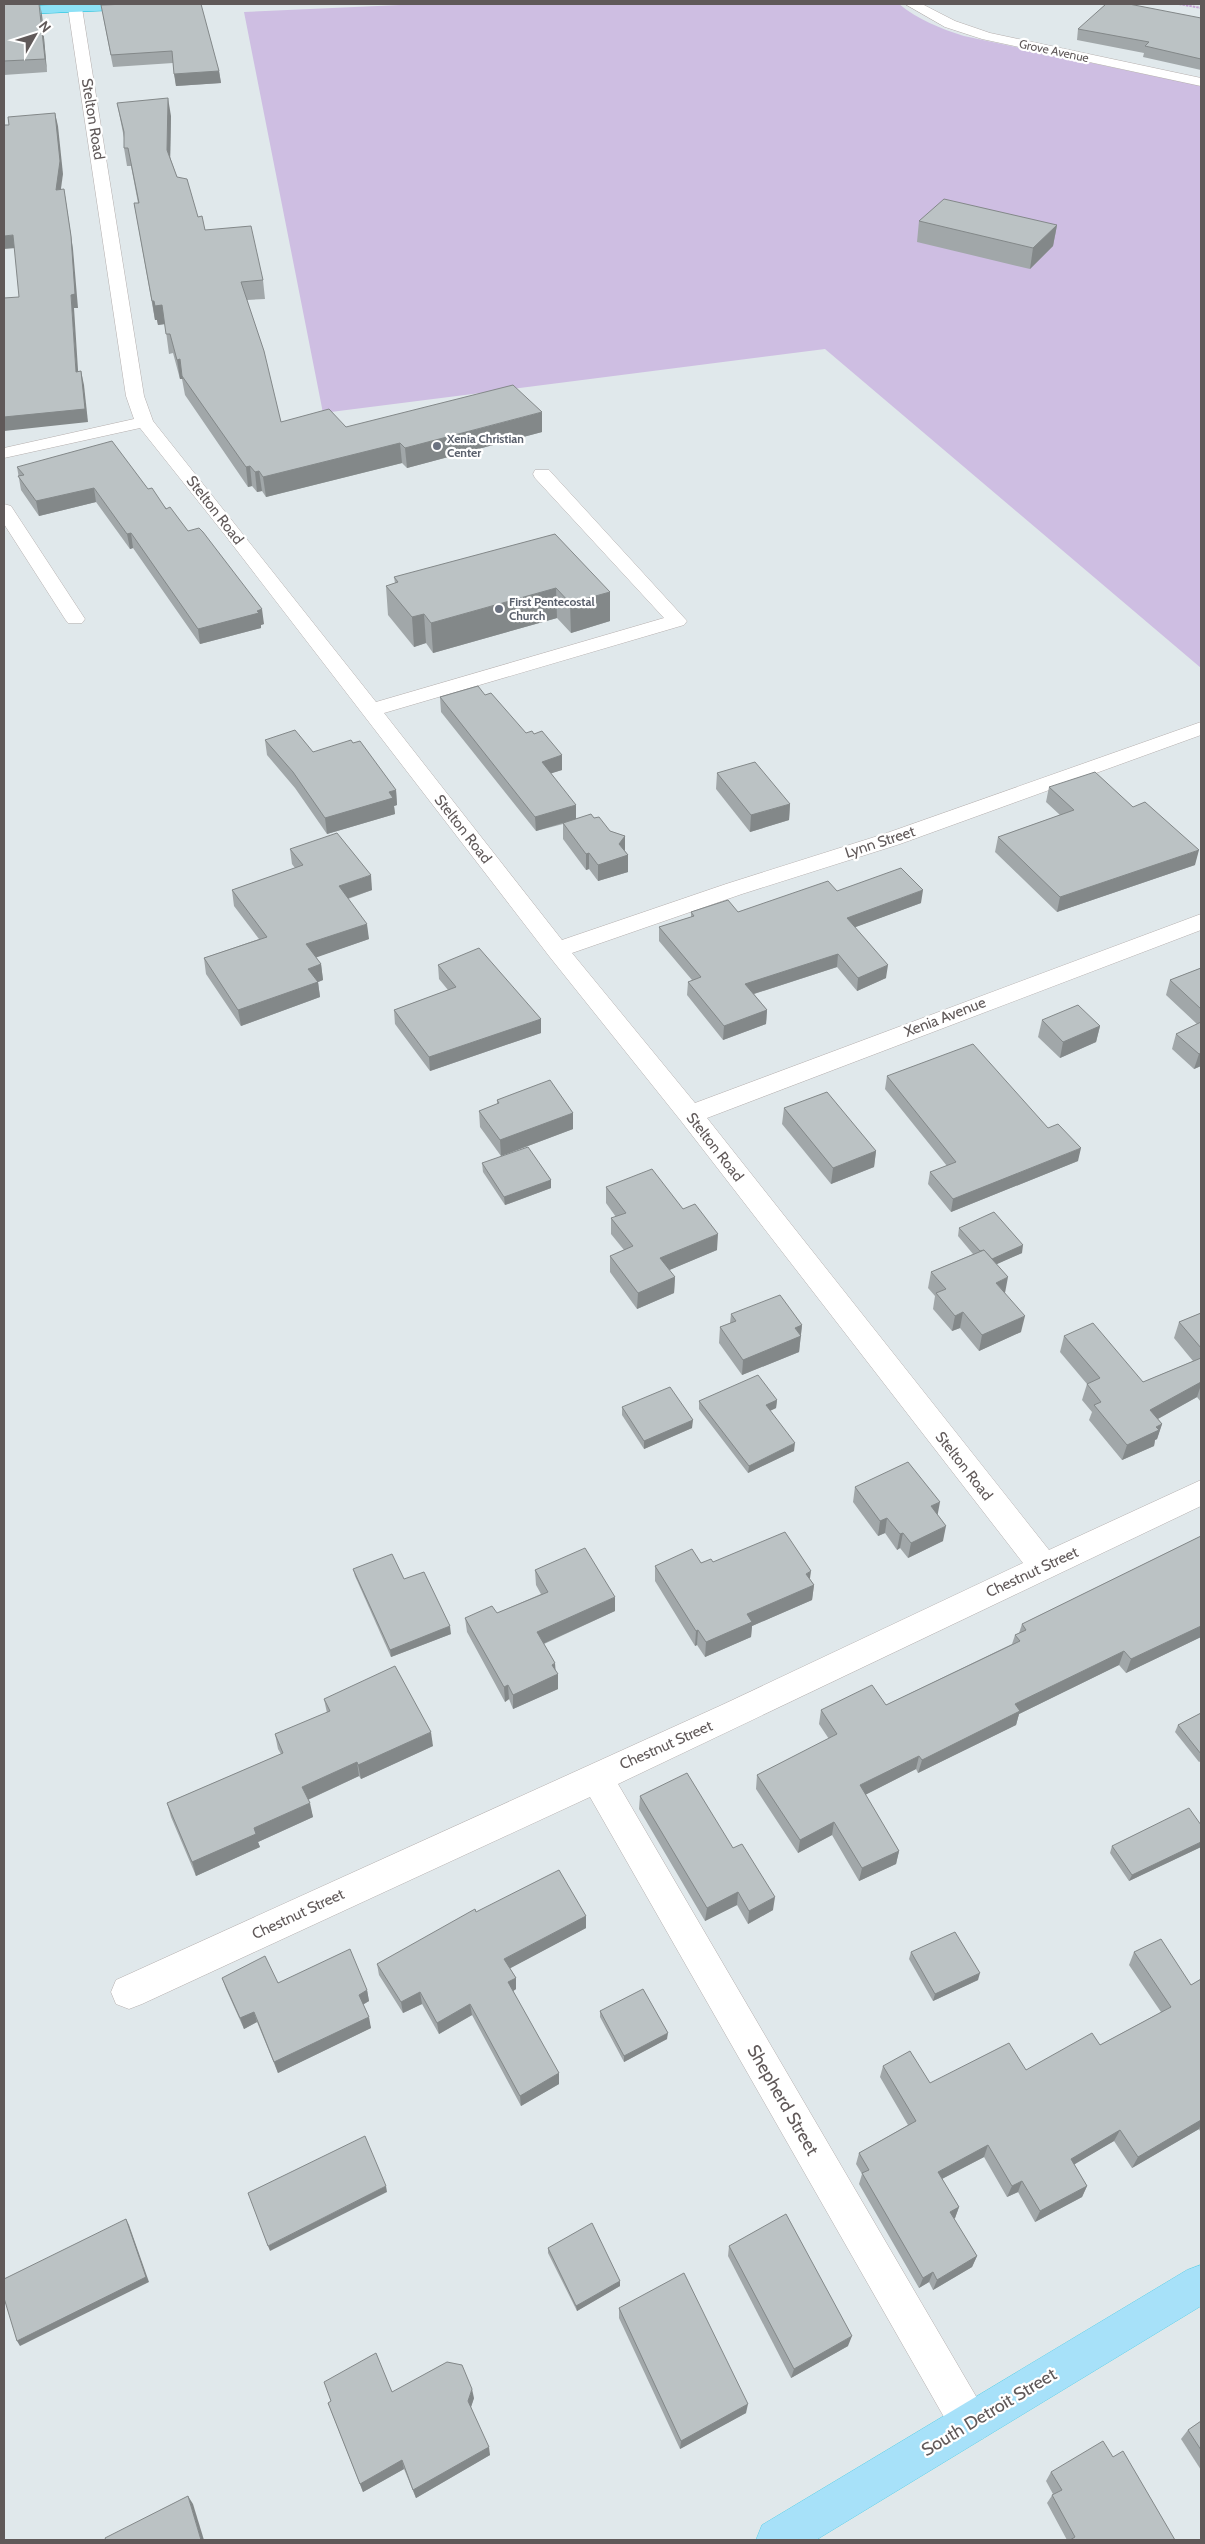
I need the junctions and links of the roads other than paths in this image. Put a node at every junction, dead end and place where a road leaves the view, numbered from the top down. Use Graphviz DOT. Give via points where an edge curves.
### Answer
graph roads {
  1 [pos="142,4"];
  2 [pos="162,4"];
  3 [pos="912,4"];
  4 [pos="75,8"];
  5 [pos="4,10"];
  6 [pos="1201,82"];
  7 [pos="144,422"];
  8 [pos="4,452"];
  9 [pos="542,474"];
  10 [pos="4,510"];
  11 [pos="75,620"];
  12 [pos="370,710"];
  13 [pos="1201,728"];
  14 [pos="1201,922"];
  15 [pos="557,950"];
  16 [pos="690,1115"];
  17 [pos="1201,1492"];
  18 [pos="1044,1567"];
  19 [pos="596,1776"];
  20 [pos="129,1992"];
  21 [pos="1198,2291"];
  22 [pos="970,2424"];
  23 [pos="777,2540"];
  1 -- 2 [label="highway"];
  1 -- 4 [label="highway"];
  3 -- 6 [label="street, Grove Avenue" via="950,24 986,36"];
  4 -- 5 [label="highway"];
  4 -- 7 [label="street, Stelton Road" via="135,396"];
  7 -- 8 [label="street"];
  7 -- 12 [label="street, Stelton Road"];
  9 -- 12 [label="street" via="677,621"];
  10 -- 11 [label="street"];
  12 -- 15 [label="street, Stelton Road"];
  13 -- 15 [label="street, Lynn Street" via="892,839"];
  14 -- 16 [label="street, Xenia Avenue"];
  15 -- 16 [label="street, Stelton Road"];
  16 -- 18 [label="street, Stelton Road"];
  17 -- 18 [label="street, Chestnut Street"];
  18 -- 19 [label="street, Chestnut Street" via="735,1714"];
  19 -- 20 [label="street, Chestnut Street"];
  19 -- 22 [label="street, Shepherd Street"];
  21 -- 22 [label="main road, South Detroit Street"];
  22 -- 23 [label="main road, South Detroit Street"];
}
